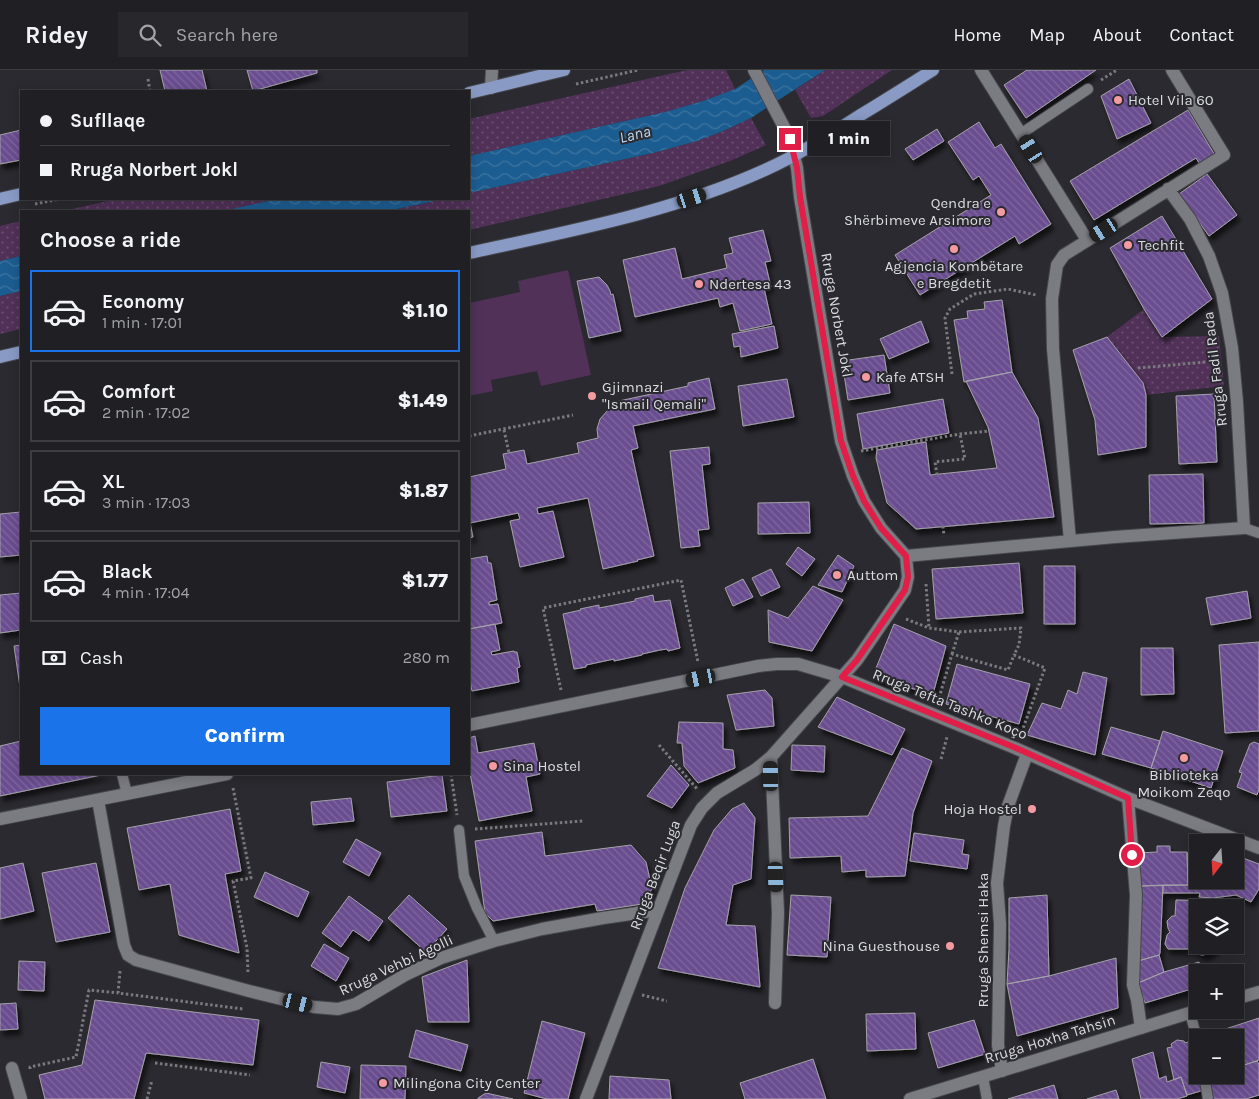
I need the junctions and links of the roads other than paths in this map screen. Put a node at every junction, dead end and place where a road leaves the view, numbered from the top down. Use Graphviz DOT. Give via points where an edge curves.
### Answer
graph roads {
  1 [pos="492,70"];
  2 [pos="564,70"];
  3 [pos="754,70"];
  4 [pos="933,70"];
  5 [pos="981,70"];
  6 [pos="1172,70"];
  7 [pos="491,88"];
  8 [pos="1088,89"];
  9 [pos="470,92"];
  10 [pos="1022,133"];
  11 [pos="795,156"];
  12 [pos="1168,189"];
  13 [pos="20,194"];
  14 [pos="0,198"];
  15 [pos="1087,240"];
  16 [pos="470,253"];
  17 [pos="20,352"];
  18 [pos="0,357"];
  19 [pos="1244,528"];
  20 [pos="1259,533"];
  21 [pos="1070,542"];
  22 [pos="906,556"];
  23 [pos="842,677"];
  24 [pos="470,725"];
  25 [pos="1027,754"];
  26 [pos="771,758"];
  27 [pos="122,775"];
  28 [pos="230,778"];
  29 [pos="127,794"];
  30 [pos="1128,798"];
  31 [pos="98,800"];
  32 [pos="0,819"];
  33 [pos="459,830"];
  34 [pos="1259,848"];
  35 [pos="658,910"];
  36 [pos="494,941"];
  37 [pos="1259,992"];
  38 [pos="1244,996"];
  39 [pos="775,1003"];
  40 [pos="1189,1013"];
  41 [pos="1141,1028"];
  42 [pos="12,1068"];
  43 [pos="1002,1071"];
  44 [pos="983,1077"];
  45 [pos="1206,1084"];
  46 [pos="20,1099"];
  47 [pos="586,1099"];
  48 [pos="910,1099"];
  49 [pos="987,1099"];
  50 [pos="1208,1099"];
  1 -- 7 [label="street"];
  2 -- 7 [label="main road"];
  3 -- 11 [label="street, Rruga Norbert Jokl" via="790,139"];
  4 -- 11 [label="main road"];
  5 -- 10 [label="street"];
  6 -- 12 [label="street" via="1224,155"];
  7 -- 9 [label="main road"];
  8 -- 10 [label="lane"];
  10 -- 15 [label="street"];
  11 -- 16 [label="main road" via="743,180 663,207 604,224"];
  11 -- 22 [label="street, Rruga Norbert Jokl" via="841,441 864,501 881,528"];
  12 -- 15 [label="street"];
  12 -- 19 [label="street, Rruga Fadil Rada" via="1190,219 1209,256 1222,293 1237,402"];
  13 -- 14 [label="main road"];
  15 -- 21 [label="street" via="1064,255 1057,264 1052,299"];
  17 -- 18 [label="main road"];
  19 -- 20 [label="lane"];
  19 -- 21 [label="street"];
  21 -- 22 [label="street"];
  22 -- 23 [label="street, Rruga Beqir Luga" via="908,577 905,590"];
  23 -- 24 [label="street, Rruga Tefta Tashko Koço" via="798,664 758,666"];
  23 -- 25 [label="street, Rruga Tefta Tashko Koço"];
  23 -- 26 [label="street, Rruga Beqir Luga"];
  25 -- 30 [label="street, Rruga Tefta Tashko Koço"];
  25 -- 43 [label="street, Rruga Shemsi Haka" via="1008,806 997,883 1000,924 998,1045"];
  26 -- 35 [label="street, Rruga Beqir Luga" via="718,792 691,824"];
  26 -- 39 [label="street" via="778,913"];
  27 -- 29 [label="lane"];
  28 -- 29 [label="street"];
  29 -- 31 [label="street"];
  30 -- 34 [label="street, Rruga Tefta Tashko Koço"];
  30 -- 41 [label="street" via="1136,895 1133,985"];
  31 -- 32 [label="street"];
  31 -- 36 [label="street, Rruga Vehbi Agolli" via="124,945 128,955 136,960 314,1007 338,1009 356,1004 441,958"];
  33 -- 36 [label="lane" via="464,876"];
  35 -- 36 [label="street, Rruga Vehbi Agolli" via="542,929"];
  35 -- 47 [label="street, Rruga Beqir Luga"];
  37 -- 38 [label="street"];
  40 -- 41 [label="street, Rruga Hoxha Tahsin"];
  41 -- 43 [label="street, Rruga Hoxha Tahsin"];
  42 -- 46 [label="street"];
  43 -- 44 [label="street, Rruga Hoxha Tahsin"];
  44 -- 48 [label="street, Rruga Hoxha Tahsin"];
  44 -- 49 [label="lane"];
  45 -- 50 [label="lane"];
}
